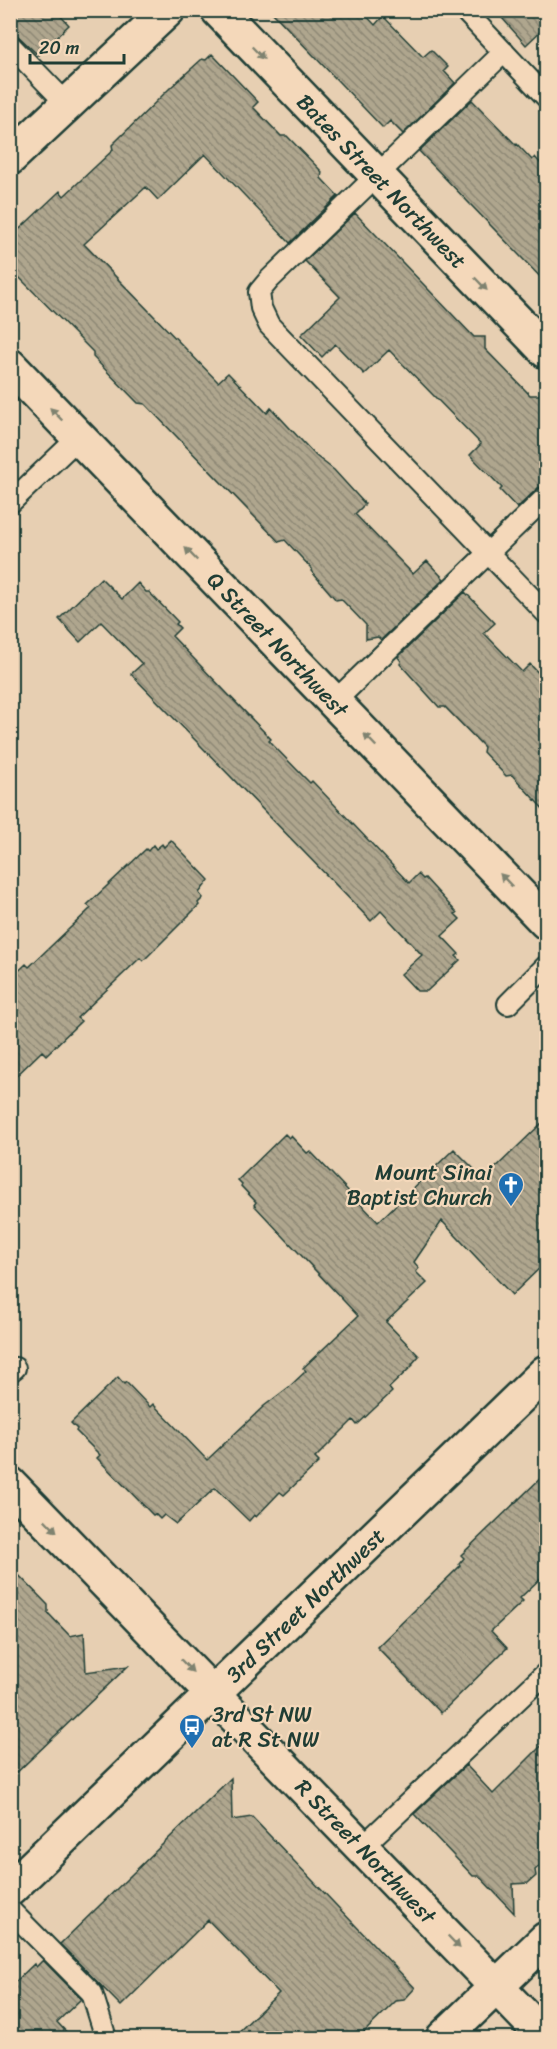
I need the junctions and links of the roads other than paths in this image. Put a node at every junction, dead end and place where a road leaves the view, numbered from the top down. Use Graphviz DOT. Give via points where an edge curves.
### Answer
graph roads {
  1 [pos="168,10"];
  2 [pos="218,10"];
  3 [pos="464,10"];
  4 [pos="10,45"];
  5 [pos="504,52"];
  6 [pos="546,97"];
  7 [pos="69,106"];
  8 [pos="10,159"];
  9 [pos="378,176"];
  10 [pos="546,351"];
  11 [pos="10,366"];
  12 [pos="79,437"];
  13 [pos="546,497"];
  14 [pos="10,503"];
  15 [pos="488,552"];
  16 [pos="546,614"];
  17 [pos="334,702"];
  18 [pos="546,922"];
  19 [pos="546,966"];
  20 [pos="508,1004"];
  21 [pos="546,1372"];
  22 [pos="10,1484"];
  23 [pos="546,1673"];
  24 [pos="214,1693"];
  25 [pos="362,1847"];
  26 [pos="10,1889"];
  27 [pos="10,1910"];
  28 [pos="546,1939"];
  29 [pos="497,1987"];
  30 [pos="106,2038"];
  31 [pos="443,2038"];
  32 [pos="546,2038"];
  1 -- 7 [label="street"];
  2 -- 9 [label="street, Bates Street Northwest, one-way"];
  3 -- 5 [label="lane"];
  4 -- 7 [label="lane"];
  5 -- 6 [label="lane"];
  5 -- 9 [label="lane"];
  7 -- 8 [label="street"];
  9 -- 10 [label="street, Bates Street Northwest, one-way"];
  9 -- 15 [label="lane" via="269,280 259,292 261,308 269,325"];
  12 -- 11 [label="street, Q Street Northwest, one-way"];
  12 -- 14 [label="lane"];
  17 -- 12 [label="street, Q Street Northwest, one-way"];
  13 -- 15 [label="lane"];
  15 -- 16 [label="lane"];
  15 -- 17 [label="lane"];
  18 -- 17 [label="street, Q Street Northwest, one-way"];
  19 -- 20 [label="lane"];
  21 -- 24 [label="street, 3rd Street Northwest"];
  22 -- 24 [label="street, R Street Northwest, one-way"];
  23 -- 25 [label="lane"];
  24 -- 25 [label="street, R Street Northwest"];
  24 -- 26 [label="street, 3rd Street Northwest"];
  25 -- 29 [label="street, R Street Northwest, one-way"];
  27 -- 30 [label="lane" via="92,1993"];
  28 -- 29 [label="street"];
  29 -- 31 [label="street"];
  29 -- 32 [label="street, R Street Northwest"];
}
